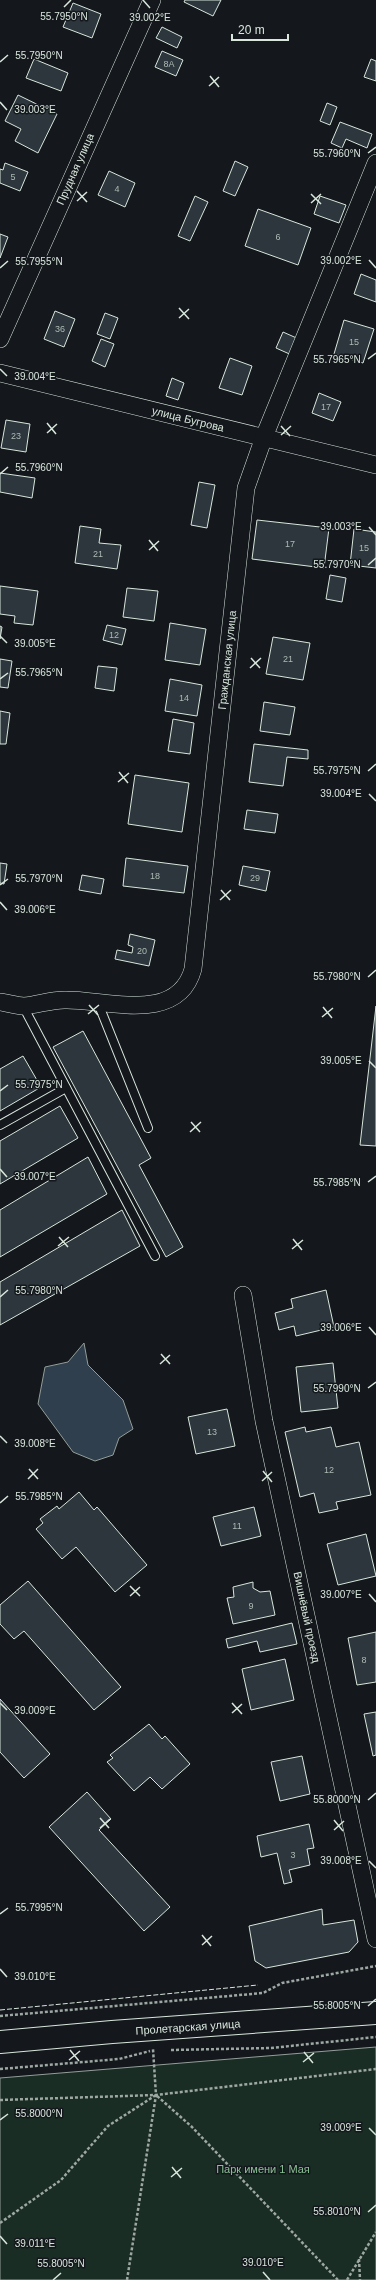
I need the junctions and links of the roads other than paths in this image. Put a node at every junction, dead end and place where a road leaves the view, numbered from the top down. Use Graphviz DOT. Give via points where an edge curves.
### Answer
graph roads {
  1 [pos="152,0"];
  2 [pos="376,163"];
  3 [pos="0,339"];
  4 [pos="0,373"];
  5 [pos="264,437"];
  6 [pos="376,465"];
  7 [pos="0,1002"];
  8 [pos="98,1002"];
  9 [pos="23,1006"];
  10 [pos="66,1088"];
  11 [pos="0,1126"];
  12 [pos="148,1128"];
  13 [pos="155,1256"];
  14 [pos="243,1295"];
  15 [pos="376,1939"];
  16 [pos="376,2014"];
  17 [pos="0,2042"];
  1 -- 3 [label="street, Прудная улица"];
  2 -- 5 [label="street, Гражданская улица"];
  4 -- 5 [label="street, улица Бугрова"];
  5 -- 6 [label="street, улица Бугрова"];
  5 -- 8 [label="street, Гражданская улица" via="246,488 190,981 178,994 167,1000 136,1006"];
  7 -- 9 [label="street, Гражданская улица"];
  8 -- 9 [label="street, Гражданская улица" via="66,999"];
  8 -- 12 [label="lane"];
  9 -- 10 [label="lane"];
  10 -- 11 [label="lane"];
  10 -- 13 [label="lane"];
  14 -- 15 [label="street, Вишнёвый проезд" via="264,1422"];
  16 -- 17 [label="street, Пролетарская улица"];
}
